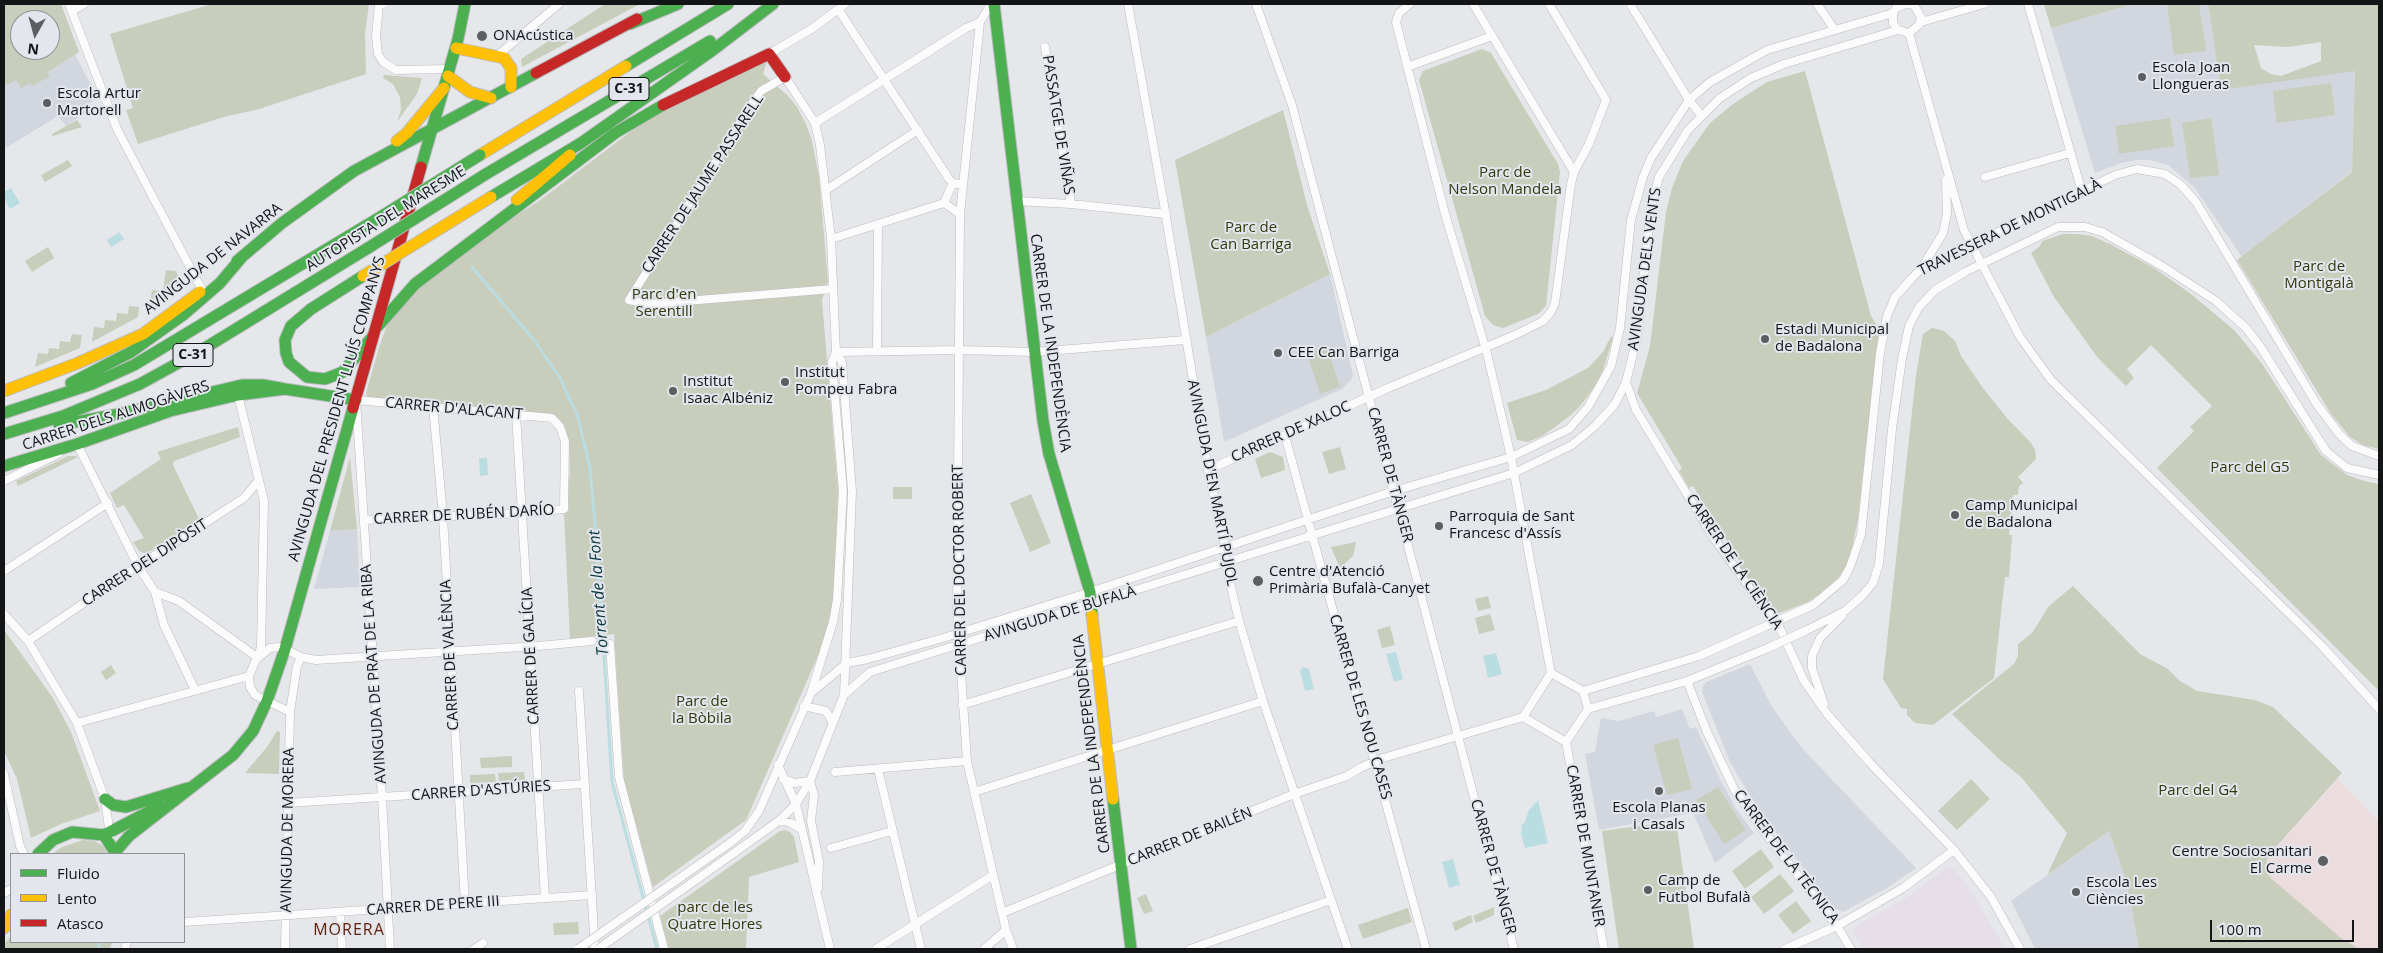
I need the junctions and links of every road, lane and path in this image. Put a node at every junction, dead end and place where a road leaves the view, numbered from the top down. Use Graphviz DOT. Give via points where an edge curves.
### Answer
graph roads {
  1 [pos="84,4"];
  2 [pos="383,4"];
  3 [pos="465,4"];
  4 [pos="559,4"];
  5 [pos="663,4"];
  6 [pos="678,4"];
  7 [pos="728,4"];
  8 [pos="773,4"];
  9 [pos="992,4"];
  10 [pos="1128,4"];
  11 [pos="1256,4"];
  12 [pos="1410,4"];
  13 [pos="1473,4"];
  14 [pos="1548,4"];
  15 [pos="1630,4"];
  16 [pos="1817,4"];
  17 [pos="1905,4"];
  18 [pos="1913,4"];
  19 [pos="1984,4"];
  20 [pos="2028,4"];
  21 [pos="842,6"];
  22 [pos="70,7"];
  23 [pos="1895,8"];
  24 [pos="980,22"];
  25 [pos="1921,22"];
  26 [pos="630,24"];
  27 [pos="1834,29"];
  28 [pos="1898,30"];
  29 [pos="1909,33"];
  30 [pos="1492,36"];
  31 [pos="1045,47"];
  32 [pos="456,48"];
  33 [pos="769,54"];
  34 [pos="498,55"];
  35 [pos="1407,67"];
  36 [pos="782,72"];
  37 [pos="448,77"];
  38 [pos="884,79"];
  39 [pos="511,87"];
  40 [pos="491,98"];
  41 [pos="1689,100"];
  42 [pos="1702,116"];
  43 [pos="815,123"];
  44 [pos="918,130"];
  45 [pos="431,131"];
  46 [pos="615,133"];
  47 [pos="581,143"];
  48 [pos="2070,153"];
  49 [pos="375,160"];
  50 [pos="1945,170"];
  51 [pos="1574,172"];
  52 [pos="1985,177"];
  53 [pos="953,183"];
  54 [pos="963,185"];
  55 [pos="826,190"];
  56 [pos="2082,192"];
  57 [pos="1016,200"];
  58 [pos="944,203"];
  59 [pos="1071,204"];
  60 [pos="960,214"];
  61 [pos="1166,214"];
  62 [pos="878,224"];
  63 [pos="490,228"];
  64 [pos="832,238"];
  65 [pos="242,257"];
  66 [pos="1982,264"];
  67 [pos="1920,270"];
  68 [pos="833,289"];
  69 [pos="202,290"];
  70 [pos="375,332"];
  71 [pos="1186,340"];
  72 [pos="1485,348"];
  73 [pos="959,350"];
  74 [pos="877,351"];
  75 [pos="836,352"];
  76 [pos="1034,352"];
  77 [pos="1626,382"];
  78 [pos="285,389"];
  79 [pos="4,390"];
  80 [pos="238,395"];
  81 [pos="1369,397"];
  82 [pos="356,400"];
  83 [pos="25,406"];
  84 [pos="433,406"];
  85 [pos="4,413"];
  86 [pos="516,414"];
  87 [pos="4,435"];
  88 [pos="1285,436"];
  89 [pos="77,444"];
  90 [pos="2379,456"];
  91 [pos="1511,457"];
  92 [pos="4,466"];
  93 [pos="1208,470"];
  94 [pos="1514,473"];
  95 [pos="2379,475"];
  96 [pos="259,480"];
  97 [pos="4,481"];
  98 [pos="1394,491"];
  99 [pos="108,503"];
  100 [pos="564,509"];
  101 [pos="1400,510"];
  102 [pos="523,513"];
  103 [pos="442,516"];
  104 [pos="1308,519"];
  105 [pos="364,520"];
  106 [pos="1313,536"];
  107 [pos="1225,546"];
  108 [pos="1225,561"];
  109 [pos="138,566"];
  110 [pos="4,572"];
  111 [pos="156,592"];
  112 [pos="1090,592"];
  113 [pos="1091,604"];
  114 [pos="1846,611"];
  115 [pos="4,612"];
  116 [pos="1239,621"];
  117 [pos="1777,622"];
  118 [pos="958,632"];
  119 [pos="592,640"];
  120 [pos="28,642"];
  121 [pos="610,644"];
  122 [pos="959,645"];
  123 [pos="530,646"];
  124 [pos="285,649"];
  125 [pos="450,652"];
  126 [pos="372,656"];
  127 [pos="301,657"];
  128 [pos="258,658"];
  129 [pos="847,663"];
  130 [pos="1096,664"];
  131 [pos="1551,672"];
  132 [pos="248,676"];
  133 [pos="1688,681"];
  134 [pos="195,690"];
  135 [pos="579,691"];
  136 [pos="1583,691"];
  137 [pos="811,693"];
  138 [pos="844,695"];
  139 [pos="267,701"];
  140 [pos="1263,701"];
  141 [pos="962,705"];
  142 [pos="804,706"];
  143 [pos="1588,709"];
  144 [pos="2379,709"];
  145 [pos="290,712"];
  146 [pos="1828,715"];
  147 [pos="1523,717"];
  148 [pos="77,723"];
  149 [pos="832,723"];
  150 [pos="1458,736"];
  151 [pos="1566,742"];
  152 [pos="1108,750"];
  153 [pos="967,761"];
  154 [pos="1376,763"];
  155 [pos="778,765"];
  156 [pos="878,769"];
  157 [pos="834,772"];
  158 [pos="4,774"];
  159 [pos="783,779"];
  160 [pos="810,781"];
  161 [pos="584,784"];
  162 [pos="194,786"];
  163 [pos="538,787"];
  164 [pos="458,792"];
  165 [pos="974,792"];
  166 [pos="1294,794"];
  167 [pos="382,797"];
  168 [pos="106,799"];
  169 [pos="288,803"];
  170 [pos="796,804"];
  171 [pos="780,820"];
  172 [pos="801,829"];
  173 [pos="892,831"];
  174 [pos="111,843"];
  175 [pos="831,848"];
  176 [pos="1954,850"];
  177 [pos="24,853"];
  178 [pos="39,853"];
  179 [pos="1121,864"];
  180 [pos="993,875"];
  181 [pos="592,895"];
  182 [pos="545,898"];
  183 [pos="818,898"];
  184 [pos="1331,900"];
  185 [pos="465,904"];
  186 [pos="388,907"];
  187 [pos="340,912"];
  188 [pos="1002,913"];
  189 [pos="286,915"];
  190 [pos="185,922"];
  191 [pos="915,926"];
  192 [pos="1837,926"];
  193 [pos="1006,930"];
  194 [pos="482,943"];
  195 [pos="285,949"];
  196 [pos="342,949"];
  197 [pos="390,949"];
  198 [pos="474,949"];
  199 [pos="578,949"];
  200 [pos="596,949"];
  201 [pos="664,949"];
  202 [pos="830,949"];
  203 [pos="876,949"];
  204 [pos="921,949"];
  205 [pos="984,949"];
  206 [pos="1013,949"];
  207 [pos="1131,949"];
  208 [pos="1190,949"];
  209 [pos="1348,949"];
  210 [pos="1426,949"];
  211 [pos="1514,949"];
  212 [pos="1604,949"];
  213 [pos="1785,949"];
  214 [pos="1851,949"];
  215 [pos="2020,949"];
  1 -- 22 [label="street"];
  2 -- 37 [label="street" via="379,5 376,36 378,54 383,62 396,70"];
  3 -- 32 [label="main road, AVINGUDA DEL PRESIDENT LLUÍS COMPANYS"];
  4 -- 34 [label="street"];
  5 -- 26 [label="main road"];
  6 -- 26 [label="main road"];
  7 -- 83 [label="main road, AUTOPISTA DEL MARESME / C-31, bridge" via="134,365 92,384"];
  8 -- 47 [label="main road"];
  8 -- 87 [label="main road, AUTOPISTA DEL MARESME / C-31, bridge" via="486,174 200,351 140,384 63,416"];
  9 -- 24 [label="street"];
  9 -- 57 [label="main road, CARRER DE LA INDEPENDÈNCIA"];
  10 -- 61 [label="street, AVINGUDA D'EN MARTÍ PUJOL"];
  11 -- 81 [label="street, CARRER DE TÀNGER" via="1292,105"];
  12 -- 35 [label="street" via="1399,13 1396,22"];
  13 -- 30 [label="street"];
  14 -- 51 [label="street" via="1606,100 1590,144"];
  15 -- 41 [label="street"];
  16 -- 27 [label="street"];
  17 -- 18 [label="street"];
  17 -- 23 [label="street"];
  18 -- 25 [label="street" via="1920,13"];
  19 -- 25 [label="street"];
  20 -- 48 [label="street"];
  21 -- 33 [label="street"];
  21 -- 38 [label="street"];
  22 -- 69 [label="street" via="117,129"];
  23 -- 27 [label="street, AVINGUDA DELS VENTS"];
  23 -- 28 [label="street" via="1893,22"];
  24 -- 38 [label="street"];
  24 -- 54 [label="street, CARRER DEL DOCTOR ROBERT"];
  25 -- 29 [label="street"];
  26 -- 39 [label="main road, AVINGUDA DE NAVARRA"];
  27 -- 41 [label="street, AVINGUDA DELS VENTS" via="1767,50 1714,80"];
  28 -- 29 [label="street"];
  28 -- 42 [label="street, AVINGUDA DELS VENTS" via="1784,64 1751,78 1720,98"];
  29 -- 50 [label="street"];
  30 -- 35 [label="street"];
  30 -- 51 [label="street"];
  31 -- 59 [label="street, PASSATGE DE VIÑAS"];
  32 -- 34 [label="main road"];
  32 -- 37 [label="main road, AVINGUDA DEL PRESIDENT LLUÍS COMPANYS"];
  33 -- 36 [label="main road"];
  33 -- 46 [label="main road" via="656,108"];
  34 -- 39 [label="main road" via="511,68"];
  35 -- 72 [label="street" via="1445,214"];
  36 -- 43 [label="street"];
  36 -- 68 [label="street, CARRER DE JAUME PASSARELL" via="753,102 629,300 649,304"];
  37 -- 40 [label="main road" via="470,92"];
  37 -- 45 [label="main road, AVINGUDA DEL PRESIDENT LLUÍS COMPANYS"];
  37 -- 49 [label="main road" via="407,133"];
  38 -- 43 [label="street"];
  38 -- 44 [label="street"];
  39 -- 40 [label="main road, AVINGUDA DE NAVARRA"];
  40 -- 45 [label="main road, AVINGUDA DE NAVARRA"];
  41 -- 42 [label="street"];
  41 -- 91 [label="street, AVINGUDA DELS VENTS" via="1651,158 1643,177 1631,220 1620,328 1611,366 1588,407 1569,429"];
  42 -- 77 [label="street, AVINGUDA DELS VENTS" via="1686,134 1659,177 1651,207 1637,338"];
  43 -- 55 [label="street"];
  44 -- 53 [label="street"];
  44 -- 55 [label="street"];
  45 -- 49 [label="main road, AVINGUDA DE NAVARRA"];
  45 -- 70 [label="main road, AVINGUDA DEL PRESIDENT LLUÍS COMPANYS"];
  46 -- 47 [label="main road"];
  46 -- 63 [label="main road"];
  47 -- 63 [label="main road" via="527,190"];
  47 -- 70 [label="main road, bridge" via="311,309 291,326 285,340 286,353 289,362 307,377 325,379 343,372"];
  48 -- 52 [label="street"];
  48 -- 56 [label="street"];
  49 -- 65 [label="main road, AVINGUDA DE NAVARRA" via="354,171"];
  50 -- 66 [label="street" via="1964,230"];
  50 -- 67 [label="street" via="1947,214 1943,233"];
  51 -- 72 [label="street, CARRER DE XALOC" via="1552,312 1543,321"];
  53 -- 54 [label="street"];
  53 -- 58 [label="street"];
  54 -- 60 [label="street, CARRER DEL DOCTOR ROBERT"];
  55 -- 64 [label="street"];
  56 -- 67 [label="street, TRAVESSERA DE MONTIGALÀ, bridge"];
  56 -- 90 [label="street, TRAVESSERA DE MONTIGALÀ" via="2115,175 2137,169 2165,174 2181,184 2196,202 2316,403 2352,446"];
  57 -- 59 [label="street"];
  57 -- 76 [label="main road, CARRER DE LA INDEPENDÈNCIA"];
  58 -- 60 [label="street"];
  58 -- 62 [label="street"];
  59 -- 61 [label="street"];
  60 -- 73 [label="street, CARRER DEL DOCTOR ROBERT"];
  61 -- 71 [label="street, AVINGUDA D'EN MARTÍ PUJOL"];
  62 -- 64 [label="street"];
  62 -- 74 [label="street"];
  63 -- 70 [label="main road" via="414,284"];
  64 -- 68 [label="street"];
  65 -- 69 [label="main road, AVINGUDA DE NAVARRA"];
  65 -- 83 [label="main road" via="192,308 131,352"];
  66 -- 95 [label="street, TRAVESSERA DE MONTIGALÀ" via="2058,227 2085,227 2114,238 2216,301 2246,328 2260,346 2326,451 2347,468"];
  66 -- 114 [label="street, TRAVESSERA DE MONTIGALÀ" via="1935,290 1919,307 1909,326 1895,406 1879,564 1872,583"];
  66 -- 144 [label="street" via="2020,337 2050,380 2322,646"];
  67 -- 117 [label="street, TRAVESSERA DE MONTIGALÀ" via="1895,297 1883,330 1861,535 1850,567 1833,591 1813,605"];
  68 -- 75 [label="street"];
  69 -- 79 [label="main road, AVINGUDA DE NAVARRA" via="143,334 69,367"];
  70 -- 82 [label="main road, AVINGUDA DEL PRESIDENT LLUÍS COMPANYS"];
  71 -- 76 [label="street"];
  71 -- 93 [label="street, AVINGUDA D'EN MARTÍ PUJOL"];
  72 -- 81 [label="street, CARRER DE XALOC"];
  72 -- 91 [label="street"];
  73 -- 74 [label="street"];
  73 -- 76 [label="street"];
  73 -- 118 [label="street, CARRER DEL DOCTOR ROBERT"];
  74 -- 75 [label="street"];
  75 -- 129 [label="street" via="842,362 852,491"];
  75 -- 137 [label="street" via="832,362 843,491 837,600"];
  76 -- 112 [label="main road, CARRER DE LA INDEPENDÈNCIA" via="1049,454"];
  77 -- 94 [label="street, AVINGUDA DELS VENTS" via="1615,404 1596,426 1572,445"];
  77 -- 117 [label="street, CARRER DE LA CIÈNCIA" via="1636,410 1713,537"];
  78 -- 80 [label="main road, CARRER DELS ALMOGÀVERS"];
  78 -- 82 [label="main road, CARRER DELS ALMOGÀVERS"];
  78 -- 87 [label="main road" via="242,385 114,415"];
  80 -- 89 [label="main road, CARRER DELS ALMOGÀVERS" via="170,411"];
  80 -- 96 [label="street"];
  81 -- 88 [label="street, CARRER DE XALOC"];
  81 -- 98 [label="street, CARRER DE TÀNGER"];
  82 -- 84 [label="street, CARRER D'ALACANT"];
  82 -- 105 [label="street, AVINGUDA DE PRAT DE LA RIBA"];
  82 -- 124 [label="main road, AVINGUDA DEL PRESIDENT LLUÍS COMPANYS"];
  83 -- 85 [label="main road, AUTOPISTA DEL MARESME / C-31"];
  84 -- 86 [label="street, CARRER D'ALACANT"];
  84 -- 103 [label="street, CARRER DE VALÈNCIA"];
  86 -- 100 [label="street, CARRER D'ALACANT" via="552,418 560,427 564,441"];
  86 -- 102 [label="street, CARRER DE GALÍCIA"];
  88 -- 93 [label="street, CARRER DE XALOC"];
  88 -- 104 [label="street, CARRER DE LES NOU CASES"];
  89 -- 92 [label="main road, CARRER DELS ALMOGÀVERS"];
  89 -- 97 [label="street"];
  89 -- 99 [label="street"];
  91 -- 94 [label="street"];
  91 -- 98 [label="street, AVINGUDA DELS VENTS"];
  93 -- 107 [label="street, AVINGUDA D'EN MARTÍ PUJOL"];
  94 -- 101 [label="street, AVINGUDA DELS VENTS"];
  94 -- 131 [label="street"];
  96 -- 109 [label="street, CARRER DEL DIPÒSIT" via="244,498"];
  96 -- 128 [label="street" via="264,501 261,648"];
  98 -- 101 [label="street, CARRER DE TÀNGER"];
  98 -- 104 [label="street, AVINGUDA DELS VENTS"];
  99 -- 109 [label="street"];
  99 -- 110 [label="street"];
  100 -- 102 [label="street, CARRER DE RUBÉN DARÍO"];
  101 -- 106 [label="street, AVINGUDA DELS VENTS"];
  101 -- 150 [label="street, CARRER DE TÀNGER"];
  102 -- 103 [label="street, CARRER DE RUBÉN DARÍO"];
  102 -- 123 [label="street, CARRER DE GALÍCIA"];
  103 -- 105 [label="street, CARRER DE RUBÉN DARÍO"];
  103 -- 125 [label="street, CARRER DE VALÈNCIA"];
  104 -- 106 [label="street, CARRER DE LES NOU CASES"];
  104 -- 107 [label="street, AVINGUDA DELS VENTS"];
  105 -- 126 [label="street, AVINGUDA DE PRAT DE LA RIBA"];
  106 -- 108 [label="street, AVINGUDA DELS VENTS"];
  106 -- 154 [label="street, CARRER DE LES NOU CASES"];
  107 -- 108 [label="street, AVINGUDA D'EN MARTÍ PUJOL"];
  107 -- 112 [label="street, AVINGUDA DE BUFALÀ"];
  108 -- 113 [label="street, AVINGUDA DE BUFALÀ"];
  108 -- 116 [label="street, AVINGUDA D'EN MARTÍ PUJOL"];
  109 -- 111 [label="street"];
  109 -- 120 [label="street, CARRER DEL DIPÒSIT"];
  111 -- 128 [label="street" via="179,601"];
  111 -- 134 [label="street" via="164,625"];
  112 -- 113 [label="main road, CARRER DE LA INDEPENDÈNCIA"];
  112 -- 118 [label="street, AVINGUDA DE BUFALÀ"];
  113 -- 122 [label="street, AVINGUDA DE BUFALÀ"];
  113 -- 130 [label="main road, CARRER DE LA INDEPENDÈNCIA"];
  114 -- 133 [label="street, TRAVESSERA DE MONTIGALÀ, bridge"];
  114 -- 146 [label="street, CARRER DE LA CIÈNCIA" via="1820,638 1812,656 1812,668"];
  115 -- 120 [label="street"];
  116 -- 130 [label="street"];
  116 -- 140 [label="street, AVINGUDA D'EN MARTÍ PUJOL"];
  117 -- 136 [label="street, TRAVESSERA DE MONTIGALÀ" via="1699,656"];
  117 -- 146 [label="street, CARRER DE LA CIÈNCIA" via="1804,681"];
  118 -- 122 [label="street, CARRER DEL DOCTOR ROBERT"];
  118 -- 129 [label="street, AVINGUDA DE BUFALÀ"];
  119 -- 123 [label="street"];
  120 -- 148 [label="street"];
  121 -- 201 [label="street" via="619,778"];
  122 -- 138 [label="street, AVINGUDA DE BUFALÀ" via="870,672"];
  122 -- 141 [label="street, CARRER DEL DOCTOR ROBERT"];
  123 -- 125 [label="street"];
  123 -- 163 [label="street, CARRER DE GALÍCIA"];
  124 -- 127 [label="street"];
  124 -- 128 [label="street" via="270,648"];
  124 -- 139 [label="main road, AVINGUDA DEL PRESIDENT LLUÍS COMPANYS"];
  125 -- 126 [label="street"];
  125 -- 164 [label="street, CARRER DE VALÈNCIA"];
  126 -- 127 [label="street" via="316,660"];
  126 -- 167 [label="street, AVINGUDA DE PRAT DE LA RIBA"];
  127 -- 145 [label="street, AVINGUDA DE MORERA"];
  128 -- 132 [label="street"];
  129 -- 137 [label="street"];
  129 -- 138 [label="street"];
  130 -- 141 [label="street"];
  130 -- 152 [label="main road, CARRER DE LA INDEPENDÈNCIA"];
  131 -- 136 [label="street"];
  131 -- 147 [label="street"];
  132 -- 134 [label="street"];
  132 -- 139 [label="street" via="255,695"];
  133 -- 143 [label="street, TRAVESSERA DE MONTIGALÀ"];
  133 -- 192 [label="street, CARRER DE LA TÈCNICA" via="1707,732 1734,789"];
  134 -- 148 [label="street"];
  135 -- 161 [label="street"];
  136 -- 143 [label="street"];
  137 -- 142 [label="street"];
  138 -- 149 [label="street"];
  139 -- 145 [label="street"];
  139 -- 162 [label="main road, AVINGUDA DEL PRESIDENT LLUÍS COMPANYS" via="247,740"];
  140 -- 152 [label="street"];
  140 -- 166 [label="street, AVINGUDA D'EN MARTÍ PUJOL"];
  141 -- 153 [label="street, CARRER DEL DOCTOR ROBERT"];
  142 -- 149 [label="street" via="826,711"];
  142 -- 155 [label="street"];
  143 -- 151 [label="street"];
  145 -- 169 [label="street, AVINGUDA DE MORERA"];
  146 -- 176 [label="street, CARRER DE LA CIÈNCIA"];
  147 -- 150 [label="street, CARRER DE BAILÉN"];
  147 -- 151 [label="street"];
  148 -- 168 [label="street"];
  149 -- 160 [label="street"];
  150 -- 154 [label="street, CARRER DE BAILÉN" via="1383,758"];
  150 -- 211 [label="street, CARRER DE TÀNGER"];
  151 -- 212 [label="street, CARRER DE MUNTANER"];
  152 -- 165 [label="street"];
  152 -- 179 [label="main road, CARRER DE LA INDEPENDÈNCIA"];
  153 -- 156 [label="street"];
  153 -- 165 [label="street, CARRER DEL DOCTOR ROBERT"];
  154 -- 166 [label="street, CARRER DE BAILÉN"];
  154 -- 210 [label="street, CARRER DE LES NOU CASES"];
  155 -- 159 [label="street"];
  155 -- 199 [label="street, bridge" via="755,818 745,832"];
  156 -- 157 [label="street"];
  156 -- 173 [label="street"];
  158 -- 177 [label="street"];
  159 -- 160 [label="street" via="795,783"];
  159 -- 170 [label="street"];
  160 -- 170 [label="street"];
  160 -- 183 [label="street" via="814,795 811,821 819,860"];
  161 -- 163 [label="street, CARRER D'ASTÚRIES"];
  161 -- 181 [label="street"];
  162 -- 168 [label="main road" via="126,807 113,805"];
  162 -- 174 [label="main road"];
  162 -- 174 [label="main road" via="129,836"];
  163 -- 164 [label="street, CARRER D'ASTÚRIES"];
  163 -- 182 [label="street, CARRER DE GALÍCIA"];
  164 -- 167 [label="street, CARRER D'ASTÚRIES"];
  164 -- 185 [label="street, CARRER DE VALÈNCIA"];
  165 -- 180 [label="street, CARRER DEL DOCTOR ROBERT"];
  166 -- 179 [label="street, CARRER DE BAILÉN"];
  166 -- 184 [label="street, AVINGUDA D'EN MARTÍ PUJOL"];
  167 -- 169 [label="street, CARRER D'ASTÚRIES"];
  167 -- 186 [label="street, AVINGUDA DE PRAT DE LA RIBA"];
  168 -- 174 [label="street"];
  169 -- 189 [label="street, AVINGUDA DE MORERA"];
  170 -- 171 [label="street"];
  170 -- 172 [label="street"];
  171 -- 172 [label="street"];
  171 -- 200 [label="street, bridge"];
  172 -- 183 [label="street"];
  173 -- 175 [label="street"];
  173 -- 191 [label="street"];
  174 -- 178 [label="main road" via="72,832 62,834"];
  176 -- 192 [label="street" via="1903,888"];
  176 -- 215 [label="street, CARRER DE LA CIÈNCIA" via="1991,897"];
  179 -- 188 [label="street, CARRER DE BAILÉN"];
  179 -- 207 [label="main road, CARRER DE LA INDEPENDÈNCIA"];
  180 -- 188 [label="street, CARRER DEL DOCTOR ROBERT"];
  180 -- 191 [label="street"];
  181 -- 182 [label="street, CARRER DE PERE III"];
  181 -- 200 [label="street"];
  182 -- 185 [label="street, CARRER DE PERE III"];
  183 -- 202 [label="street"];
  184 -- 208 [label="street"];
  184 -- 209 [label="street, AVINGUDA D'EN MARTÍ PUJOL"];
  185 -- 186 [label="street, CARRER DE PERE III"];
  186 -- 187 [label="street, CARRER DE PERE III"];
  186 -- 197 [label="street, AVINGUDA DE PRAT DE LA RIBA"];
  187 -- 189 [label="street, CARRER DE PERE III"];
  187 -- 196 [label="street"];
  188 -- 193 [label="street, CARRER DEL DOCTOR ROBERT"];
  189 -- 190 [label="street, CARRER DE PERE III"];
  189 -- 195 [label="street, AVINGUDA DE MORERA"];
  191 -- 203 [label="street"];
  191 -- 204 [label="street"];
  192 -- 213 [label="street"];
  192 -- 214 [label="street, CARRER DE LA TÈCNICA"];
  193 -- 205 [label="street"];
  193 -- 206 [label="street, CARRER DEL DOCTOR ROBERT"];
  194 -- 198 [label="street"];
}
